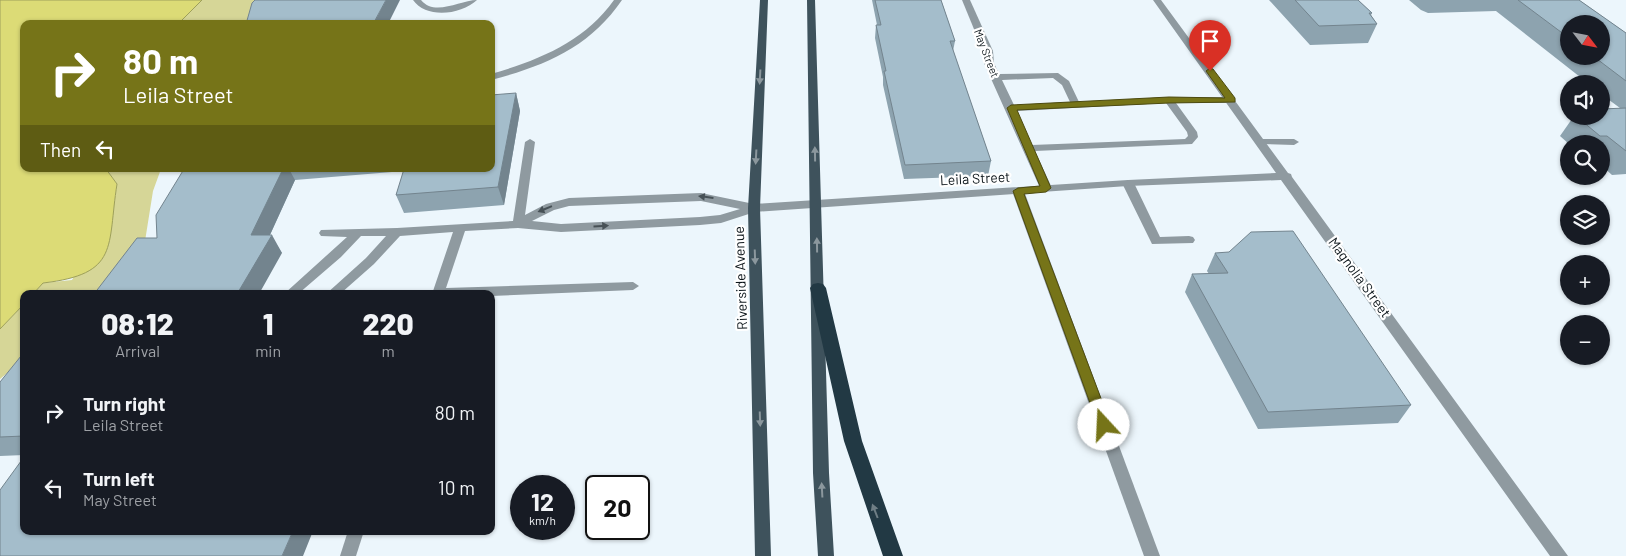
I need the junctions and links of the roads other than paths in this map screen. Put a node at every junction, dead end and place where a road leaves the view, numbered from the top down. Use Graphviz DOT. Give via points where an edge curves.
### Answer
graph roads {
  1 [pos="417,0"];
  2 [pos="473,0"];
  3 [pos="618,0"];
  4 [pos="764,0"];
  5 [pos="811,0"];
  6 [pos="966,0"];
  7 [pos="1157,0"];
  8 [pos="495,76"];
  9 [pos="995,77"];
  10 [pos="1169,100"];
  11 [pos="1232,100"];
  12 [pos="1076,105"];
  13 [pos="1011,108"];
  14 [pos="530,142"];
  15 [pos="1262,142"];
  16 [pos="1294,142"];
  17 [pos="1028,148"];
  18 [pos="1287,176"];
  19 [pos="1128,183"];
  20 [pos="1046,188"];
  21 [pos="1018,191"];
  22 [pos="816,203"];
  23 [pos="754,208"];
  24 [pos="518,224"];
  25 [pos="460,229"];
  26 [pos="397,232"];
  27 [pos="325,233"];
  28 [pos="357,233"];
  29 [pos="1188,240"];
  30 [pos="633,286"];
  31 [pos="818,288"];
  32 [pos="295,290"];
  33 [pos="337,290"];
  34 [pos="439,290"];
  35 [pos="495,291"];
  36 [pos="355,535"];
  37 [pos="348,556"];
  38 [pos="764,556"];
  39 [pos="826,556"];
  40 [pos="893,556"];
  41 [pos="1152,556"];
  42 [pos="1560,556"];
  1 -- 2 [label="street" via="422,6 440,9"];
  3 -- 8 [label="street" via="612,12 575,44 545,60"];
  4 -- 23 [label="main road, Riverside Avenue, one-way"];
  22 -- 5 [label="main road, one-way"];
  6 -- 9 [label="street, May Street" via="988,51"];
  7 -- 11 [label="street, Magnolia Street"];
  9 -- 12 [label="street" via="1055,75 1066,83"];
  9 -- 13 [label="street, May Street"];
  10 -- 11 [label="street"];
  10 -- 12 [label="street"];
  10 -- 17 [label="street" via="1194,137 1183,144"];
  11 -- 15 [label="street, Magnolia Street"];
  12 -- 13 [label="street"];
  13 -- 17 [label="street, May Street"];
  14 -- 24 [label="street"];
  15 -- 16 [label="street"];
  15 -- 18 [label="street, Magnolia Street"];
  17 -- 20 [label="street, May Street"];
  18 -- 19 [label="street, Leila Street"];
  18 -- 42 [label="street, Magnolia Street"];
  19 -- 20 [label="street, Leila Street"];
  19 -- 29 [label="street" via="1156,241"];
  20 -- 21 [label="street, Leila Street"];
  21 -- 22 [label="street, Leila Street"];
  21 -- 41 [label="street"];
  22 -- 23 [label="street, Leila Street"];
  31 -- 22 [label="main road, one-way"];
  24 -- 23 [label="street, one-way" via="562,228 700,221 721,219"];
  23 -- 24 [label="street, one-way" via="701,196 569,202 550,207"];
  23 -- 38 [label="main road, Riverside Avenue, one-way"];
  24 -- 25 [label="street"];
  25 -- 26 [label="street"];
  25 -- 34 [label="street"];
  26 -- 28 [label="street"];
  26 -- 33 [label="street"];
  27 -- 28 [label="street"];
  28 -- 32 [label="street"];
  30 -- 35 [label="street"];
  39 -- 31 [label="main road, one-way" via="821,473"];
  40 -- 31 [label="highway, one-way" via="853,442"];
  36 -- 37 [label="street"];
}
